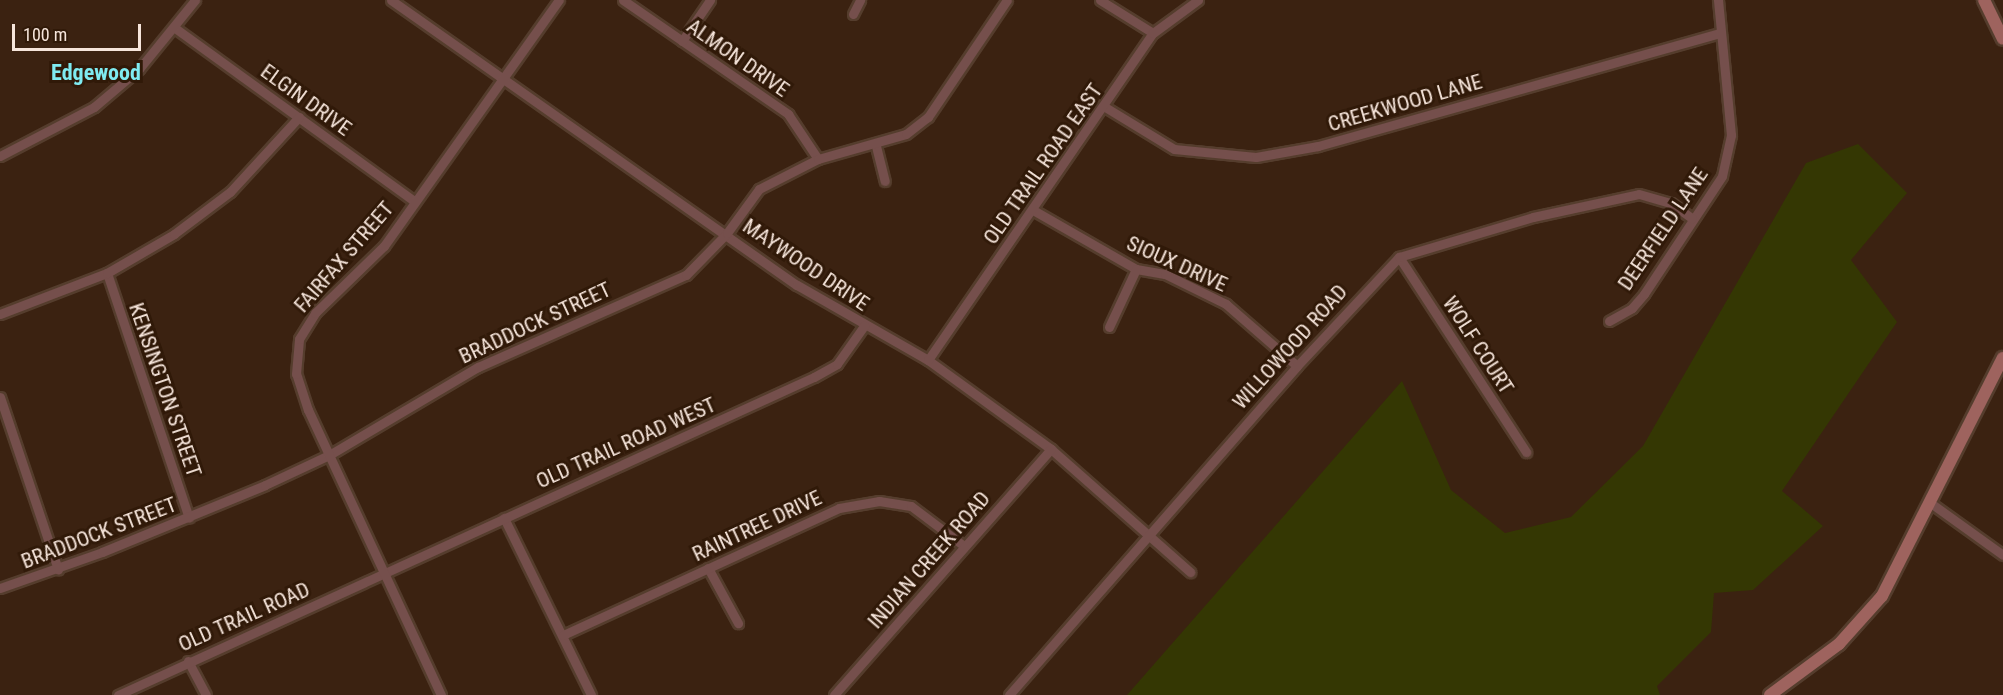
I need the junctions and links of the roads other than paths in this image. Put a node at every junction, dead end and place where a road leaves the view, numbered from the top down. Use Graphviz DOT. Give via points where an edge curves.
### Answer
graph roads {
  1 [pos="195,0"];
  2 [pos="391,0"];
  3 [pos="559,0"];
  4 [pos="622,0"];
  5 [pos="710,0"];
  6 [pos="860,0"];
  7 [pos="1007,0"];
  8 [pos="1100,0"];
  9 [pos="1198,0"];
  10 [pos="1718,0"];
  11 [pos="1984,0"];
  12 [pos="853,14"];
  13 [pos="175,28"];
  14 [pos="1153,33"];
  15 [pos="1720,33"];
  16 [pos="2003,39"];
  17 [pos="682,41"];
  18 [pos="502,79"];
  19 [pos="1105,107"];
  20 [pos="298,117"];
  21 [pos="876,146"];
  22 [pos="0,156"];
  23 [pos="818,159"];
  24 [pos="885,181"];
  25 [pos="415,202"];
  26 [pos="1033,210"];
  27 [pos="1692,218"];
  28 [pos="727,233"];
  29 [pos="1399,257"];
  30 [pos="1136,269"];
  31 [pos="106,273"];
  32 [pos="0,314"];
  33 [pos="1609,321"];
  34 [pos="864,326"];
  35 [pos="1109,327"];
  36 [pos="2003,358"];
  37 [pos="928,360"];
  38 [pos="1297,366"];
  39 [pos="0,397"];
  40 [pos="1051,449"];
  41 [pos="1526,452"];
  42 [pos="329,454"];
  43 [pos="1932,504"];
  44 [pos="189,518"];
  45 [pos="504,518"];
  46 [pos="1149,535"];
  47 [pos="964,546"];
  48 [pos="2003,555"];
  49 [pos="708,568"];
  50 [pos="58,569"];
  51 [pos="385,572"];
  52 [pos="1190,572"];
  53 [pos="0,588"];
  54 [pos="738,623"];
  55 [pos="563,635"];
  56 [pos="188,662"];
  57 [pos="437,693"];
  58 [pos="118,695"];
  59 [pos="206,695"];
  60 [pos="591,695"];
  61 [pos="834,695"];
  62 [pos="1009,695"];
  63 [pos="1770,695"];
  1 -- 13 [label="street"];
  2 -- 18 [label="street, MAYWOOD DRIVE"];
  3 -- 18 [label="street, FAIRFAX STREET"];
  4 -- 17 [label="street, ALMON DRIVE"];
  5 -- 17 [label="street"];
  6 -- 12 [label="street"];
  7 -- 21 [label="street, BRADDOCK STREET" via="928,117 906,134"];
  8 -- 14 [label="street"];
  9 -- 14 [label="street, OLD TRAIL ROAD EAST"];
  10 -- 15 [label="street, DEERFIELD LANE"];
  11 -- 16 [label="main road"];
  13 -- 20 [label="street, ELGIN DRIVE"];
  13 -- 22 [label="street" via="139,69 94,107"];
  14 -- 19 [label="street, OLD TRAIL ROAD EAST"];
  15 -- 19 [label="street, CREEKWOOD LANE" via="1318,146 1256,157 1174,149"];
  15 -- 27 [label="street, DEERFIELD LANE" via="1731,135 1722,176"];
  17 -- 23 [label="street, ALMON DRIVE" via="788,114"];
  18 -- 25 [label="street, FAIRFAX STREET"];
  18 -- 28 [label="street, MAYWOOD DRIVE"];
  19 -- 26 [label="street, OLD TRAIL ROAD EAST"];
  20 -- 25 [label="street, ELGIN DRIVE"];
  20 -- 31 [label="street" via="230,192 174,234"];
  21 -- 23 [label="street, BRADDOCK STREET"];
  21 -- 24 [label="street"];
  23 -- 28 [label="street, BRADDOCK STREET" via="759,189"];
  25 -- 42 [label="street, FAIRFAX STREET" via="384,246 315,313 299,339 296,374"];
  26 -- 30 [label="street, SIOUX DRIVE"];
  26 -- 37 [label="street, OLD TRAIL ROAD EAST"];
  27 -- 29 [label="street" via="1671,203 1639,194 1533,218"];
  27 -- 33 [label="street, DEERFIELD LANE" via="1638,301"];
  28 -- 34 [label="street, MAYWOOD DRIVE" via="797,285"];
  28 -- 42 [label="street, BRADDOCK STREET" via="686,275 478,367"];
  29 -- 38 [label="street, WILLOWOOD ROAD"];
  29 -- 41 [label="street, WOLF COURT"];
  30 -- 35 [label="street"];
  30 -- 38 [label="street, SIOUX DRIVE" via="1165,274 1226,304"];
  31 -- 32 [label="street"];
  31 -- 44 [label="street, KENSINGTON STREET"];
  34 -- 37 [label="street, MAYWOOD DRIVE"];
  34 -- 45 [label="street, OLD TRAIL ROAD WEST" via="837,364 814,377"];
  36 -- 43 [label="main road"];
  37 -- 40 [label="street, MAYWOOD DRIVE"];
  38 -- 46 [label="street, WILLOWOOD ROAD"];
  39 -- 50 [label="street"];
  40 -- 46 [label="street, MAYWOOD DRIVE"];
  40 -- 47 [label="street, INDIAN CREEK ROAD"];
  42 -- 44 [label="street, BRADDOCK STREET"];
  42 -- 51 [label="street, FAIRFAX STREET"];
  43 -- 48 [label="street"];
  43 -- 63 [label="main road" via="1893,580 1867,615 1839,644"];
  44 -- 50 [label="street, BRADDOCK STREET"];
  45 -- 51 [label="street, OLD TRAIL ROAD WEST"];
  45 -- 55 [label="street"];
  46 -- 52 [label="street, MAYWOOD DRIVE"];
  46 -- 62 [label="street, WILLOWOOD ROAD"];
  47 -- 49 [label="street, RAINTREE DRIVE" via="911,506 879,501 839,508"];
  47 -- 61 [label="street, INDIAN CREEK ROAD"];
  49 -- 54 [label="street"];
  49 -- 55 [label="street, RAINTREE DRIVE"];
  50 -- 53 [label="street, BRADDOCK STREET"];
  51 -- 56 [label="street, OLD TRAIL ROAD"];
  51 -- 57 [label="street, FAIRFAX STREET"];
  55 -- 60 [label="street"];
  56 -- 58 [label="street, OLD TRAIL ROAD"];
  56 -- 59 [label="street"];
}
